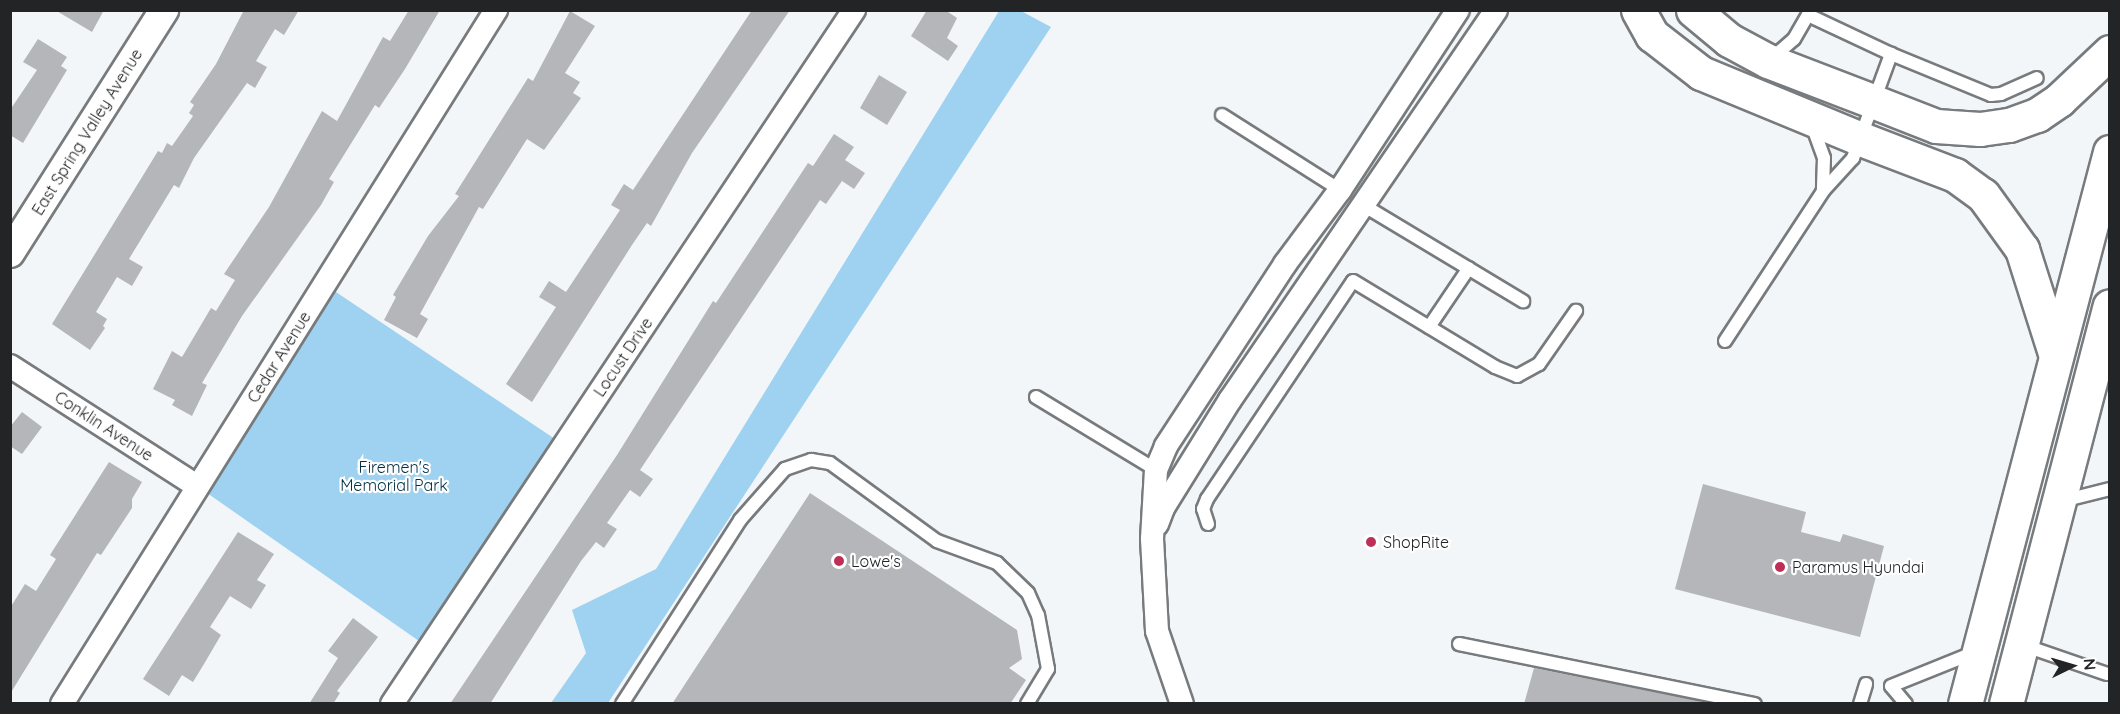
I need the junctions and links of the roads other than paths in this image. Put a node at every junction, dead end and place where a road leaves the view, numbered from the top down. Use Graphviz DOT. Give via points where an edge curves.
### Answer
graph roads {
  1 [pos="164,10"];
  2 [pos="496,10"];
  3 [pos="854,10"];
  4 [pos="1458,10"];
  5 [pos="1496,10"];
  6 [pos="1638,10"];
  7 [pos="1693,10"];
  8 [pos="2109,52"];
  9 [pos="1891,54"];
  10 [pos="1768,61"];
  11 [pos="2037,78"];
  12 [pos="1872,101"];
  13 [pos="1222,115"];
  14 [pos="1810,119"];
  15 [pos="1862,139"];
  16 [pos="2109,152"];
  17 [pos="1340,190"];
  18 [pos="1823,190"];
  19 [pos="1363,205"];
  20 [pos="10,254"];
  21 [pos="1469,268"];
  22 [pos="1523,301"];
  23 [pos="2109,306"];
  24 [pos="1576,310"];
  25 [pos="1429,327"];
  26 [pos="2105,334"];
  27 [pos="1725,342"];
  28 [pos="2056,356"];
  29 [pos="10,366"];
  30 [pos="1036,397"];
  31 [pos="1156,470"];
  32 [pos="197,486"];
  33 [pos="2109,489"];
  34 [pos="2061,501"];
  35 [pos="1208,524"];
  36 [pos="1152,539"];
  37 [pos="1459,644"];
  38 [pos="2022,644"];
  39 [pos="1978,651"];
  40 [pos="2107,674"];
  41 [pos="1866,684"];
  42 [pos="2007,703"];
  43 [pos="62,704"];
  44 [pos="392,704"];
  45 [pos="622,704"];
  46 [pos="1027,704"];
  47 [pos="1182,704"];
  48 [pos="1755,704"];
  49 [pos="1860,704"];
  50 [pos="1906,704"];
  51 [pos="1965,704"];
  1 -- 20 [label="street, East Spring Valley Avenue"];
  2 -- 32 [label="street, Cedar Avenue"];
  3 -- 44 [label="street, Locust Drive"];
  4 -- 17 [label="street"];
  5 -- 19 [label="street"];
  6 -- 14 [label="main road" via="1652,35 1701,73"];
  7 -- 10 [label="main road" via="1729,40"];
  8 -- 12 [label="main road" via="2059,100 2037,115 2009,125 1980,129 1936,126"];
  9 -- 10 [label="lane" via="1808,15 1794,39"];
  9 -- 11 [label="lane" via="1991,95"];
  9 -- 12 [label="lane"];
  10 -- 12 [label="main road"];
  12 -- 15 [label="lane"];
  13 -- 17 [label="lane"];
  14 -- 15 [label="main road"];
  14 -- 18 [label="lane" via="1824,158"];
  15 -- 18 [label="lane" via="1853,158"];
  15 -- 28 [label="main road" via="1955,175 1983,195 2022,249"];
  16 -- 28 [label="main road"];
  17 -- 31 [label="street" via="1285,264 1166,446"];
  18 -- 27 [label="lane"];
  19 -- 21 [label="lane"];
  19 -- 36 [label="street" via="1230,400 1163,508"];
  21 -- 22 [label="lane"];
  21 -- 25 [label="lane"];
  23 -- 26 [label="main road"];
  24 -- 25 [label="lane" via="1539,364 1517,376"];
  25 -- 35 [label="lane" via="1353,281 1208,499 1203,509"];
  26 -- 34 [label="main road"];
  28 -- 39 [label="main road"];
  29 -- 32 [label="street, Conklin Avenue"];
  30 -- 31 [label="lane"];
  31 -- 36 [label="street"];
  32 -- 43 [label="street, Cedar Avenue"];
  33 -- 34 [label="lane"];
  34 -- 38 [label="main road"];
  36 -- 47 [label="street" via="1157,631"];
  37 -- 48 [label="lane"];
  38 -- 40 [label="lane"];
  38 -- 42 [label="main road"];
  39 -- 50 [label="lane" via="1891,686"];
  39 -- 51 [label="main road"];
  41 -- 49 [label="lane"];
  45 -- 46 [label="lane" via="740,519 785,468 811,460 830,463 937,541 997,563 1028,593 1038,615 1048,669"];
}
